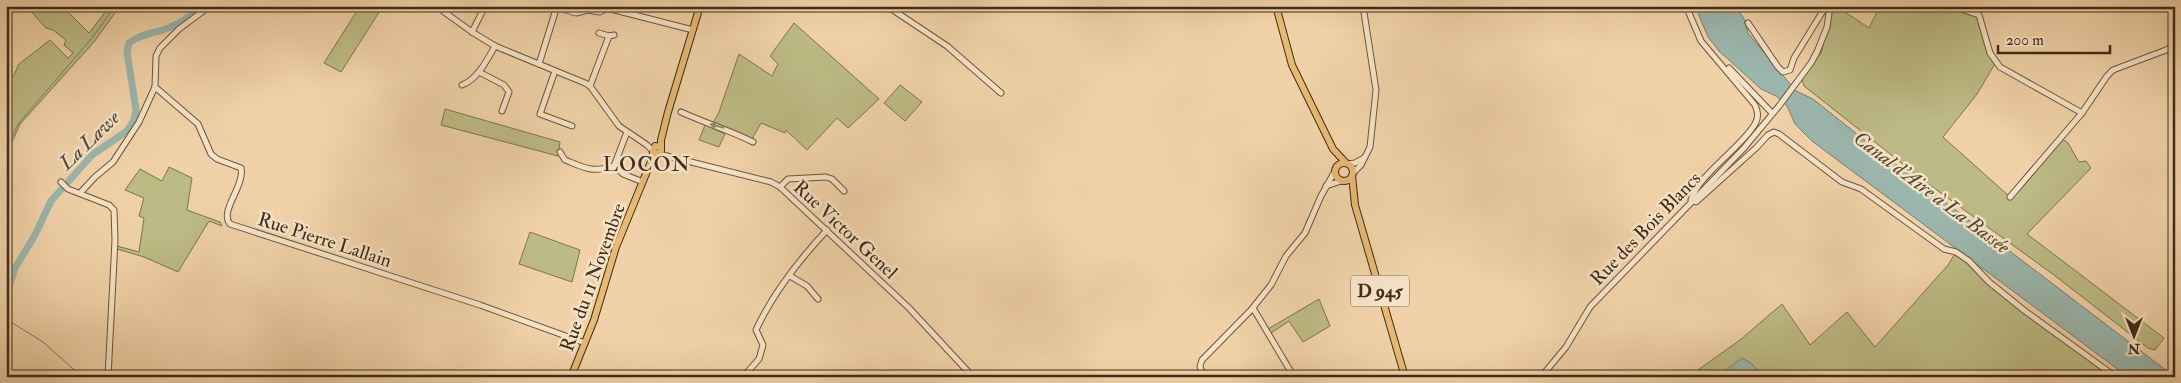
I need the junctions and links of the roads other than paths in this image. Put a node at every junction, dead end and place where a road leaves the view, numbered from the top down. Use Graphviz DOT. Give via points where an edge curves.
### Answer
graph roads {
  1 [pos="210,6"];
  2 [pos="436,6"];
  3 [pos="485,6"];
  4 [pos="700,6"];
  5 [pos="887,6"];
  6 [pos="1276,6"];
  7 [pos="1363,6"];
  8 [pos="1686,6"];
  9 [pos="1826,6"];
  10 [pos="1830,6"];
  11 [pos="1952,6"];
  12 [pos="558,7"];
  13 [pos="1816,20"];
  14 [pos="1748,23"];
  15 [pos="1827,27"];
  16 [pos="693,30"];
  17 [pos="472,32"];
  18 [pos="599,34"];
  19 [pos="2175,45"];
  20 [pos="495,46"];
  21 [pos="539,64"];
  22 [pos="1722,64"];
  23 [pos="555,71"];
  24 [pos="479,72"];
  25 [pos="462,85"];
  26 [pos="590,86"];
  27 [pos="155,87"];
  28 [pos="1001,94"];
  29 [pos="502,111"];
  30 [pos="681,112"];
  31 [pos="1772,113"];
  32 [pos="2082,113"];
  33 [pos="572,126"];
  34 [pos="628,132"];
  35 [pos="753,142"];
  36 [pos="1333,149"];
  37 [pos="657,150"];
  38 [pos="560,152"];
  39 [pos="1366,156"];
  40 [pos="1347,163"];
  41 [pos="614,166"];
  42 [pos="1335,169"];
  43 [pos="1353,174"];
  44 [pos="1342,181"];
  45 [pos="643,182"];
  46 [pos="62,183"];
  47 [pos="1325,186"];
  48 [pos="780,187"];
  49 [pos="844,190"];
  50 [pos="81,192"];
  51 [pos="2010,197"];
  52 [pos="1691,200"];
  53 [pos="1355,205"];
  54 [pos="826,230"];
  55 [pos="790,276"];
  56 [pos="818,299"];
  57 [pos="1253,308"];
  58 [pos="585,343"];
  59 [pos="108,377"];
  60 [pos="571,377"];
  61 [pos="743,377"];
  62 [pos="973,377"];
  63 [pos="1203,377"];
  64 [pos="1294,377"];
  65 [pos="1404,377"];
  66 [pos="1542,377"];
  67 [pos="2116,377"];
  1 -- 27 [label="street" via="160,48 156,56"];
  2 -- 17 [label="street"];
  3 -- 17 [label="street"];
  4 -- 16 [label="main road, Rue du 11 Novembre"];
  5 -- 28 [label="street" via="947,46"];
  6 -- 36 [label="main road" via="1292,65"];
  7 -- 39 [label="street" via="1376,90 1370,147"];
  8 -- 22 [label="street" via="1701,41"];
  9 -- 13 [label="street"];
  10 -- 15 [label="street, Rue des Bois Blancs"];
  11 -- 32 [label="street" via="1979,16 1990,53 2000,67"];
  12 -- 16 [label="street" via="576,13 605,9"];
  12 -- 21 [label="street"];
  13 -- 14 [label="street" via="1790,70 1783,72"];
  13 -- 15 [label="street" via="1825,22"];
  15 -- 31 [label="street, Rue des Bois Blancs" via="1811,63"];
  16 -- 37 [label="main road, Rue du 11 Novembre"];
  17 -- 20 [label="street"];
  18 -- 26 [label="street" via="612,36"];
  19 -- 32 [label="street" via="2113,70"];
  20 -- 21 [label="street"];
  20 -- 24 [label="street"];
  21 -- 23 [label="street"];
  22 -- 31 [label="street"];
  22 -- 52 [label="street" via="1758,113 1755,124 1703,181"];
  23 -- 26 [label="street"];
  23 -- 33 [label="street" via="540,114"];
  24 -- 25 [label="street"];
  24 -- 29 [label="street" via="504,85 509,92"];
  26 -- 34 [label="street" via="619,126"];
  27 -- 50 [label="street" via="120,154"];
  27 -- 58 [label="street, Rue Pierre Lallain" via="198,124 211,154 241,168 243,176 226,214 230,224 480,305"];
  35 -- 30 [label="street, one-way"];
  31 -- 52 [label="street, Rue des Bois Blancs" via="1744,148"];
  32 -- 51 [label="street"];
  34 -- 37 [label="street, Rue Victor Genel"];
  34 -- 41 [label="street"];
  36 -- 40 [label="main road"];
  36 -- 42 [label="main road"];
  37 -- 45 [label="main road, Rue du 11 Novembre"];
  37 -- 48 [label="street, Rue Victor Genel"];
  38 -- 41 [label="street" via="565,160 585,168 597,170"];
  39 -- 40 [label="street" via="1355,163"];
  39 -- 43 [label="street"];
  40 -- 42 [label="main road" via="1340,163"];
  40 -- 43 [label="main road"];
  41 -- 45 [label="street" via="622,174"];
  42 -- 44 [label="main road" via="1336,177"];
  42 -- 47 [label="street"];
  43 -- 44 [label="main road" via="1349,180"];
  43 -- 53 [label="main road, D 945"];
  44 -- 47 [label="street"];
  44 -- 53 [label="main road, D 945"];
  45 -- 58 [label="main road, Rue du 11 Novembre" via="616,247"];
  46 -- 50 [label="street" via="68,189"];
  47 -- 57 [label="street" via="1304,233"];
  48 -- 49 [label="street" via="788,179 826,177"];
  48 -- 54 [label="street, Rue Victor Genel"];
  50 -- 59 [label="street" via="110,205 116,216"];
  52 -- 66 [label="street, Rue des Bois Blancs" via="1590,307 1566,347"];
  52 -- 67 [label="street" via="1696,202 1768,135 1780,134 1842,182 1861,188 1944,249 1963,257 2025,312"];
  53 -- 65 [label="main road, D 945"];
  54 -- 55 [label="street"];
  54 -- 62 [label="street, Rue Victor Genel" via="909,308"];
  55 -- 56 [label="street" via="807,286"];
  55 -- 61 [label="street" via="763,314 756,330 763,345 759,359"];
  57 -- 63 [label="street" via="1202,360"];
  57 -- 64 [label="street"];
  58 -- 60 [label="main road, Rue du 11 Novembre"];
}
